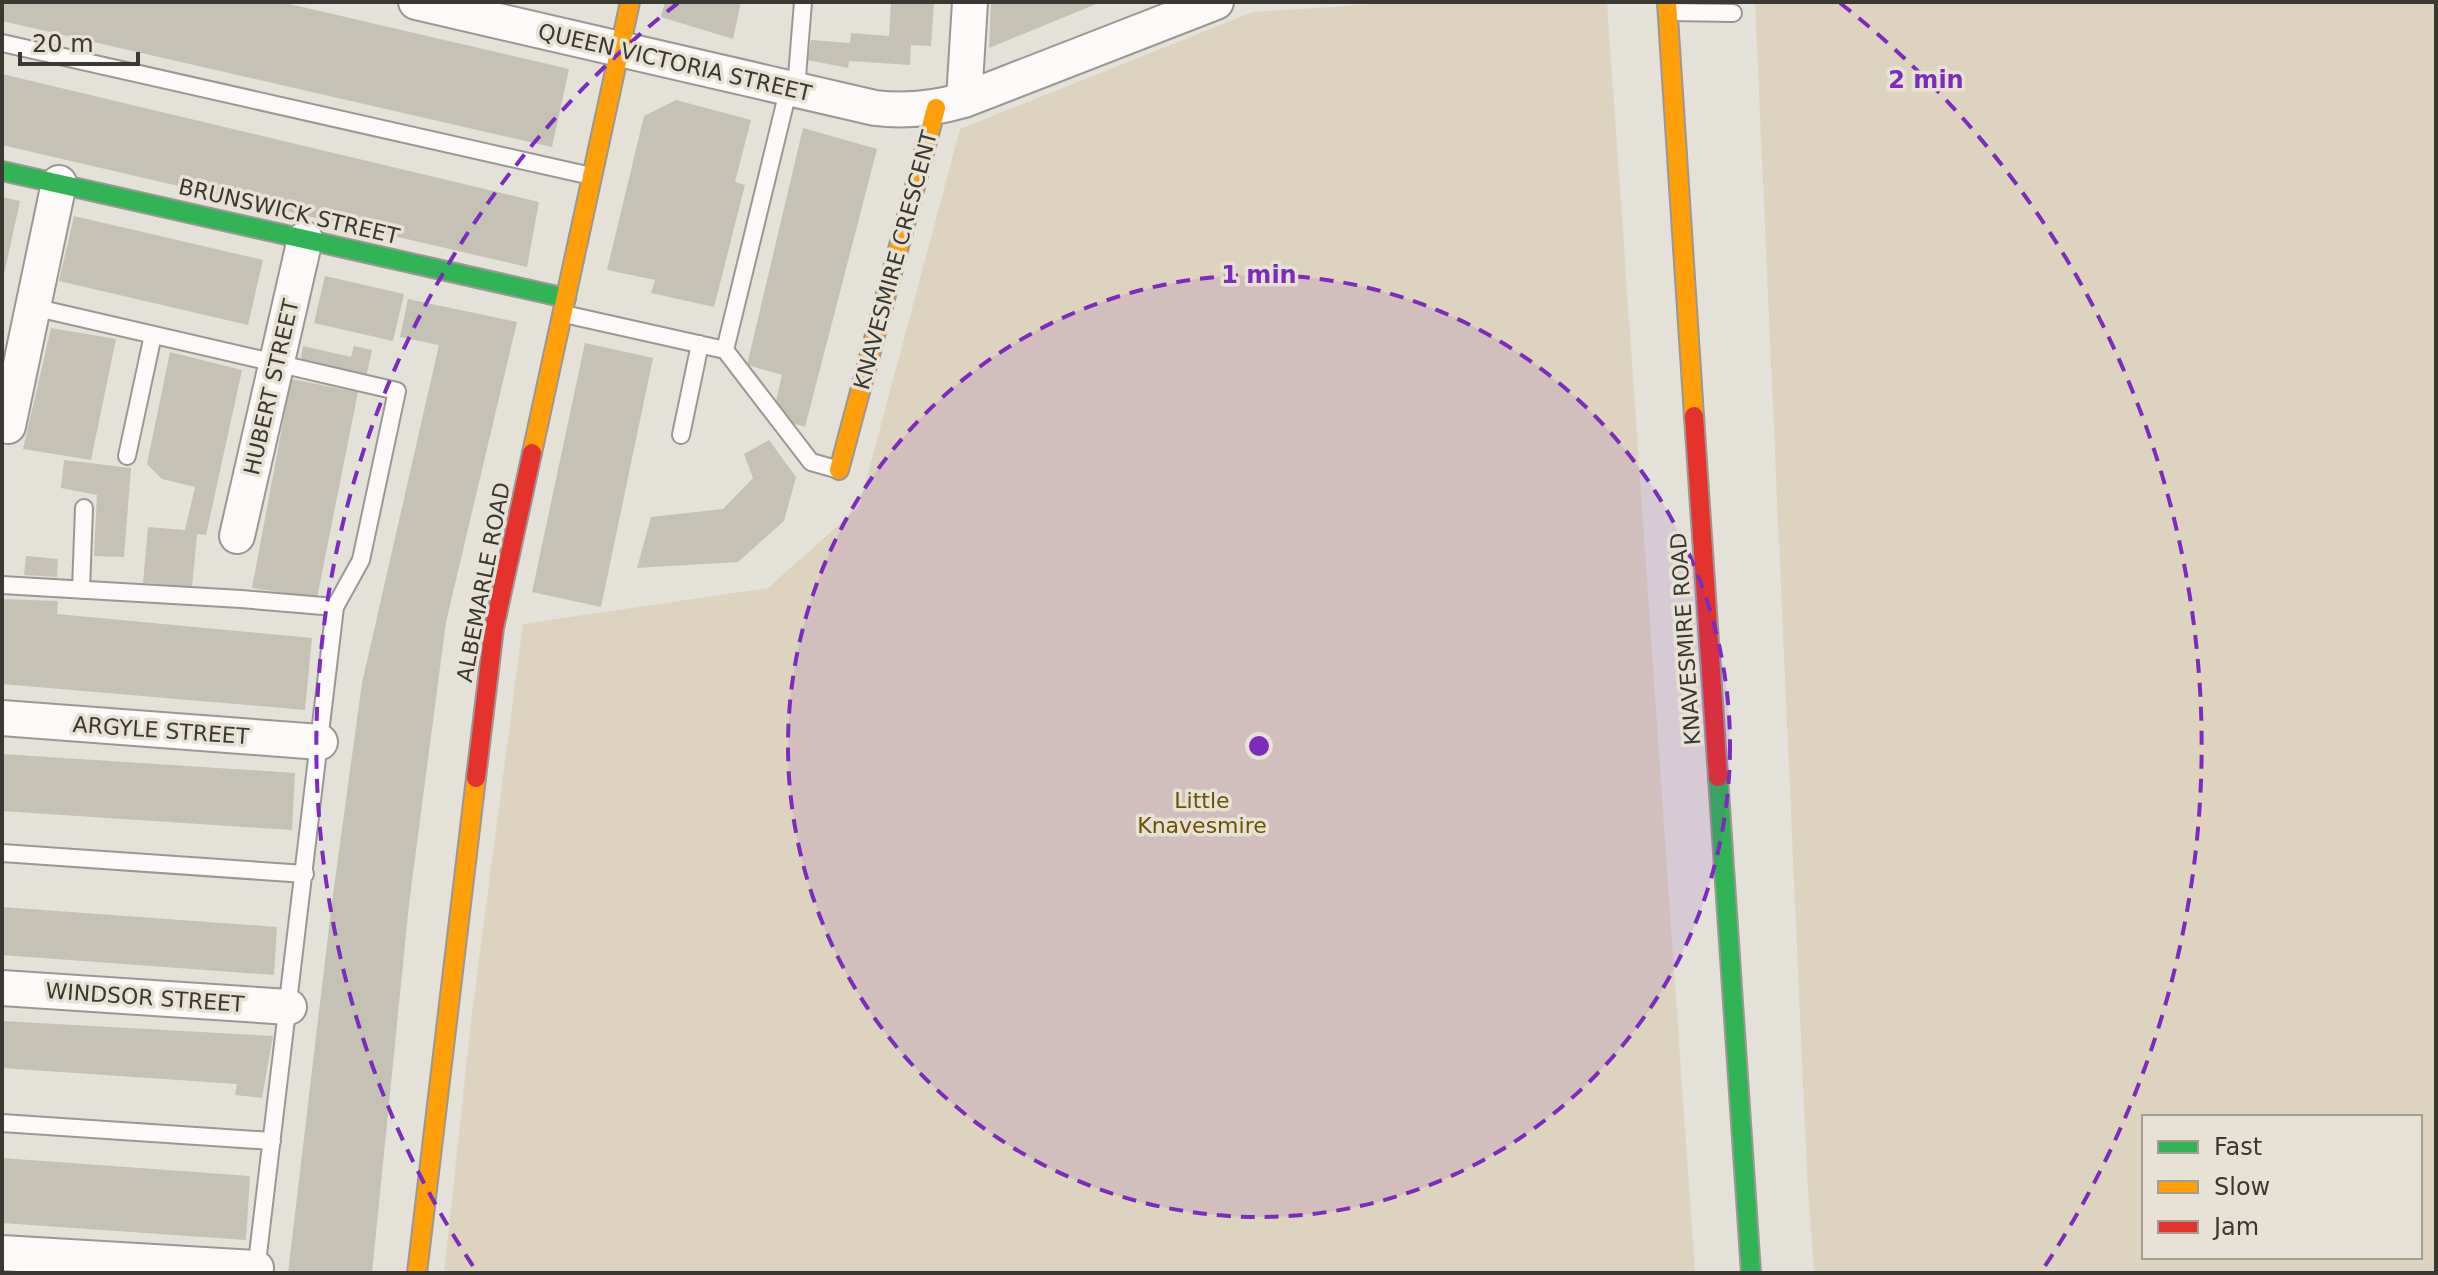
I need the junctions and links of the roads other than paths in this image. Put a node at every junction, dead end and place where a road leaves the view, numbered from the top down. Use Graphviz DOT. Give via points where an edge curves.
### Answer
graph roads {
  1 [pos="416,2"];
  2 [pos="630,2"];
  3 [pos="803,2"];
  4 [pos="970,2"];
  5 [pos="1216,2"];
  6 [pos="1667,7"];
  7 [pos="1733,13"];
  8 [pos="2,43"];
  9 [pos="619,49"];
  10 [pos="793,88"];
  11 [pos="950,104"];
  12 [pos="2,171"];
  13 [pos="592,176"];
  14 [pos="59,183"];
  15 [pos="305,239"];
  16 [pos="564,306"];
  17 [pos="33,307"];
  18 [pos="153,335"];
  19 [pos="700,344"];
  20 [pos="725,350"];
  21 [pos="276,365"];
  22 [pos="8,426"];
  23 [pos="681,435"];
  24 [pos="127,456"];
  25 [pos="839,470"];
  26 [pos="84,508"];
  27 [pos="237,536"];
  28 [pos="2,585"];
  29 [pos="81,590"];
  30 [pos="335,607"];
  31 [pos="2,718"];
  32 [pos="320,742"];
  33 [pos="2,853"];
  34 [pos="305,874"];
  35 [pos="2,988"];
  36 [pos="289,1007"];
  37 [pos="2,1123"];
  38 [pos="272,1141"];
  39 [pos="2,1253"];
  40 [pos="256,1270"];
  41 [pos="417,1273"];
  42 [pos="1751,1273"];
  1 -- 9 [label="street, QUEEN VICTORIA STREET"];
  2 -- 9 [label="street, ALBEMARLE ROAD"];
  3 -- 10 [label="lane"];
  4 -- 11 [label="street"];
  5 -- 11 [label="street"];
  6 -- 7 [label="lane"];
  6 -- 42 [label="street, KNAVESMIRE ROAD"];
  8 -- 13 [label="lane"];
  9 -- 10 [label="street, QUEEN VICTORIA STREET"];
  9 -- 13 [label="street, ALBEMARLE ROAD"];
  10 -- 11 [label="street, QUEEN VICTORIA STREET" via="903,111"];
  10 -- 20 [label="lane"];
  11 -- 25 [label="street, KNAVESMIRE CRESCENT"];
  12 -- 14 [label="street, BRUNSWICK STREET"];
  13 -- 16 [label="street, ALBEMARLE ROAD"];
  14 -- 15 [label="street, BRUNSWICK STREET"];
  14 -- 17 [label="street"];
  15 -- 16 [label="street, BRUNSWICK STREET"];
  15 -- 21 [label="street, HUBERT STREET"];
  16 -- 19 [label="lane"];
  16 -- 41 [label="street, ALBEMARLE ROAD" via="494,628"];
  17 -- 18 [label="lane"];
  17 -- 22 [label="street"];
  18 -- 21 [label="lane"];
  18 -- 24 [label="lane"];
  19 -- 20 [label="lane"];
  19 -- 23 [label="lane"];
  20 -- 25 [label="lane" via="811,462"];
  21 -- 27 [label="street, HUBERT STREET"];
  21 -- 30 [label="lane" via="397,391 361,560"];
  26 -- 29 [label="lane"];
  28 -- 29 [label="lane"];
  29 -- 30 [label="lane"];
  30 -- 32 [label="lane"];
  31 -- 32 [label="street, ARGYLE STREET"];
  32 -- 34 [label="lane"];
  33 -- 34 [label="lane"];
  34 -- 36 [label="lane"];
  35 -- 36 [label="street, WINDSOR STREET"];
  36 -- 38 [label="lane"];
  37 -- 38 [label="lane"];
  38 -- 40 [label="lane"];
  39 -- 40 [label="street"];
}
